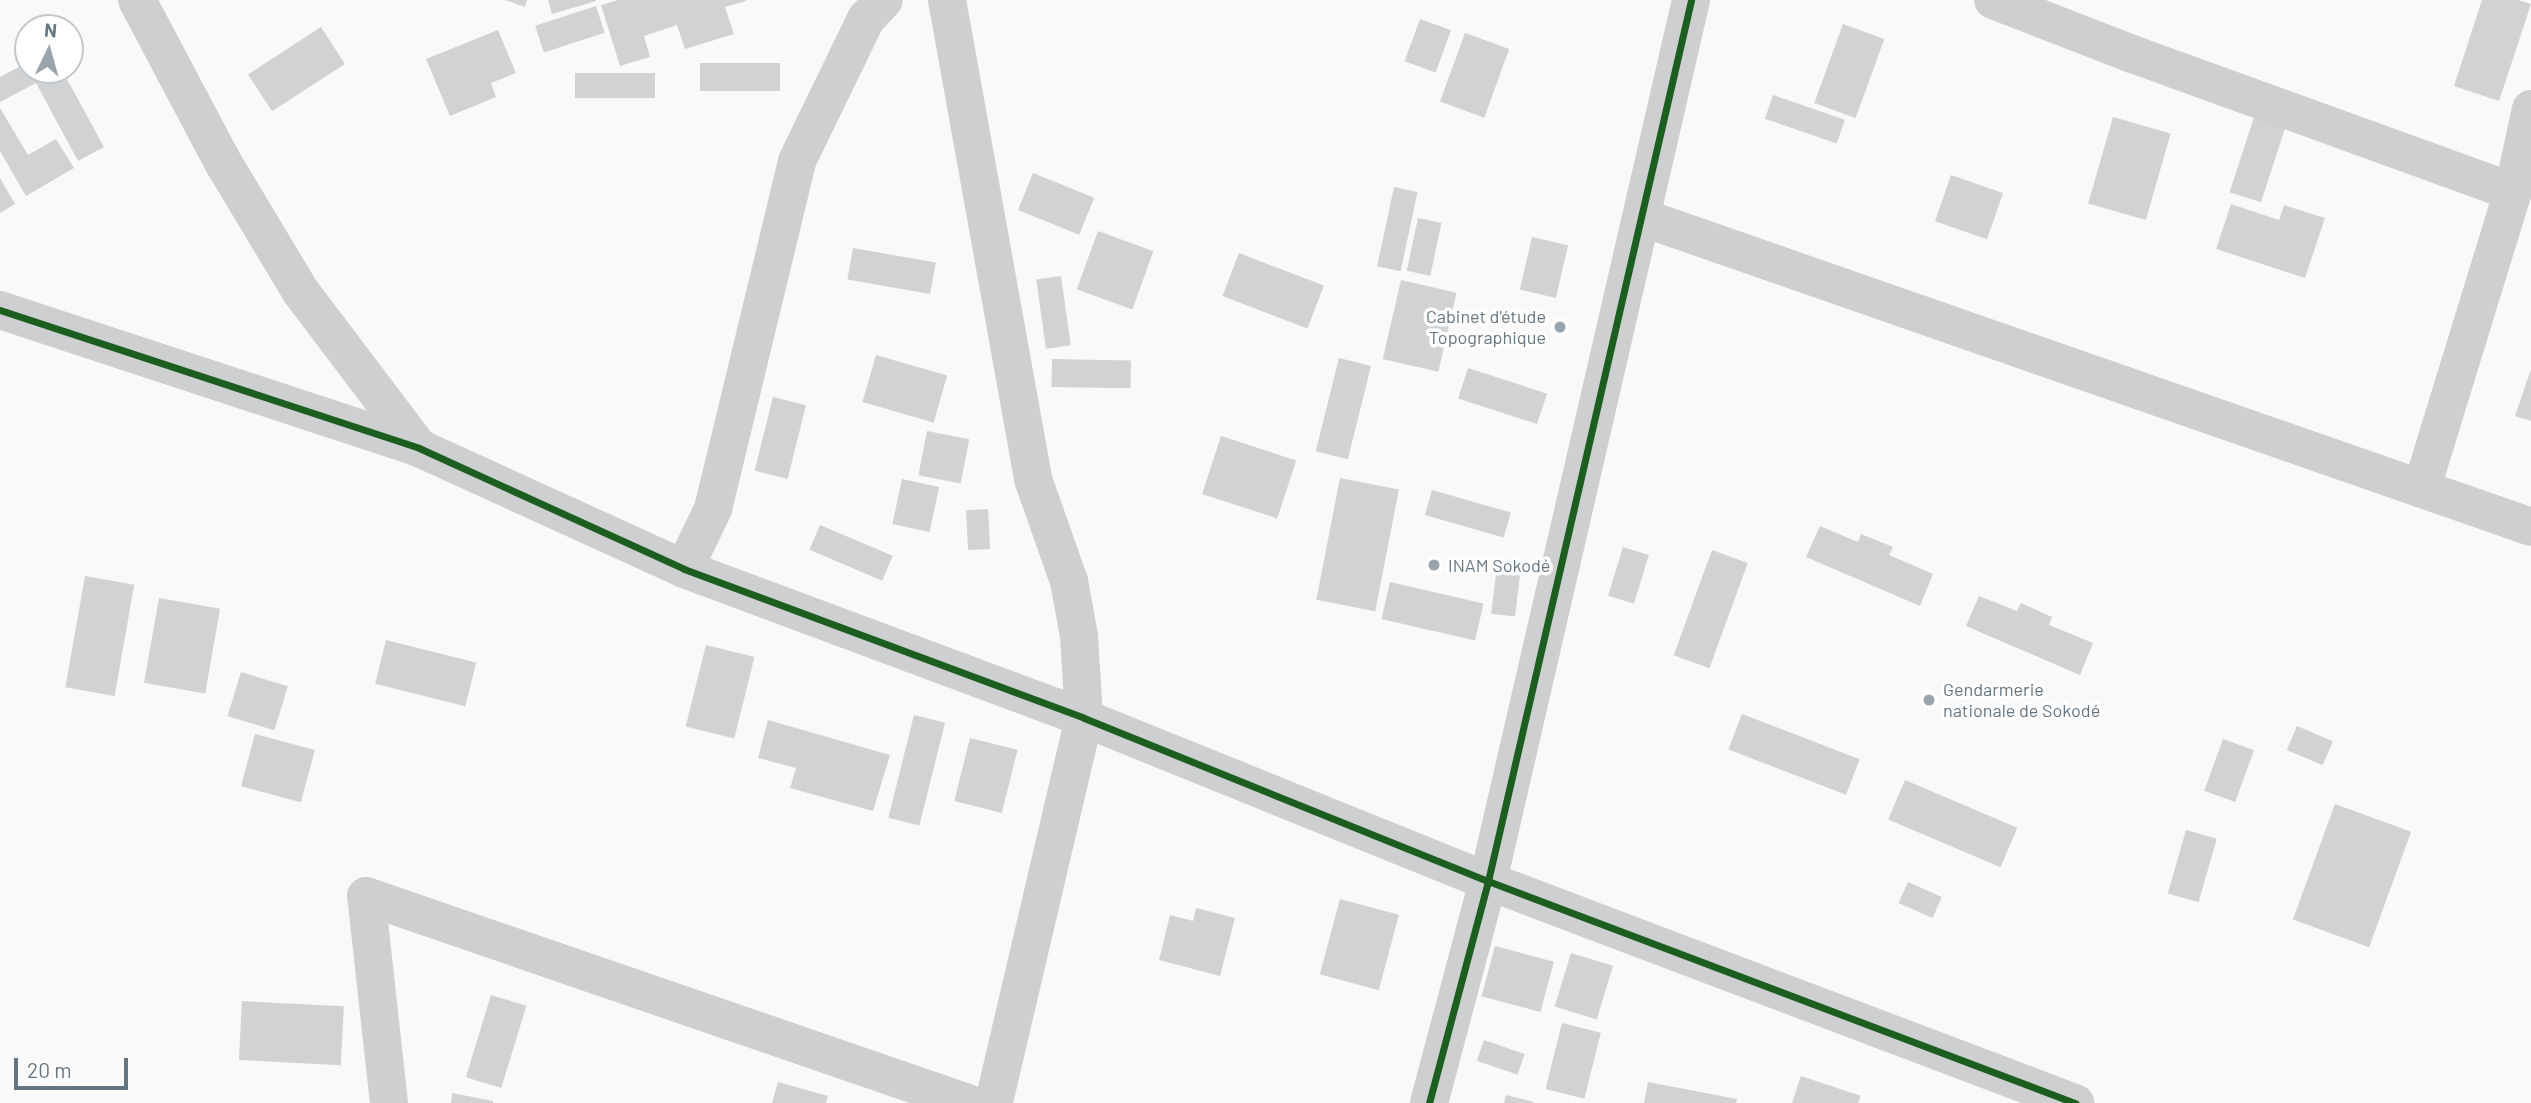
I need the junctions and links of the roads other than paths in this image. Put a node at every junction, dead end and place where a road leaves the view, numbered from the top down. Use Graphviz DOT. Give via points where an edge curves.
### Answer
graph roads {
  1 [pos="137,0"];
  2 [pos="884,0"];
  3 [pos="947,0"];
  4 [pos="1690,0"];
  5 [pos="1993,0"];
  6 [pos="2531,109"];
  7 [pos="2513,192"];
  8 [pos="1641,217"];
  9 [pos="0,310"];
  10 [pos="419,448"];
  11 [pos="2422,487"];
  12 [pos="2531,527"];
  13 [pos="684,569"];
  14 [pos="1084,718"];
  15 [pos="1488,881"];
  16 [pos="389,1103"];
  17 [pos="968,1103"];
  18 [pos="995,1103"];
  19 [pos="1429,1103"];
  20 [pos="2074,1103"];
  1 -- 10 [label="street" via="224,164 301,292"];
  2 -- 13 [label="street" via="866,19 797,161 713,509"];
  3 -- 14 [label="street" via="1033,479 1072,595"];
  4 -- 8 [label="street"];
  5 -- 7 [label="street"];
  6 -- 7 [label="street"];
  7 -- 11 [label="street"];
  8 -- 11 [label="street"];
  8 -- 15 [label="street"];
  9 -- 10 [label="street"];
  10 -- 13 [label="street"];
  11 -- 12 [label="street"];
  13 -- 14 [label="street"];
  14 -- 15 [label="street"];
  14 -- 18 [label="street"];
  15 -- 19 [label="street"];
  15 -- 20 [label="street"];
  16 -- 17 [label="street" via="366,896"];
}
